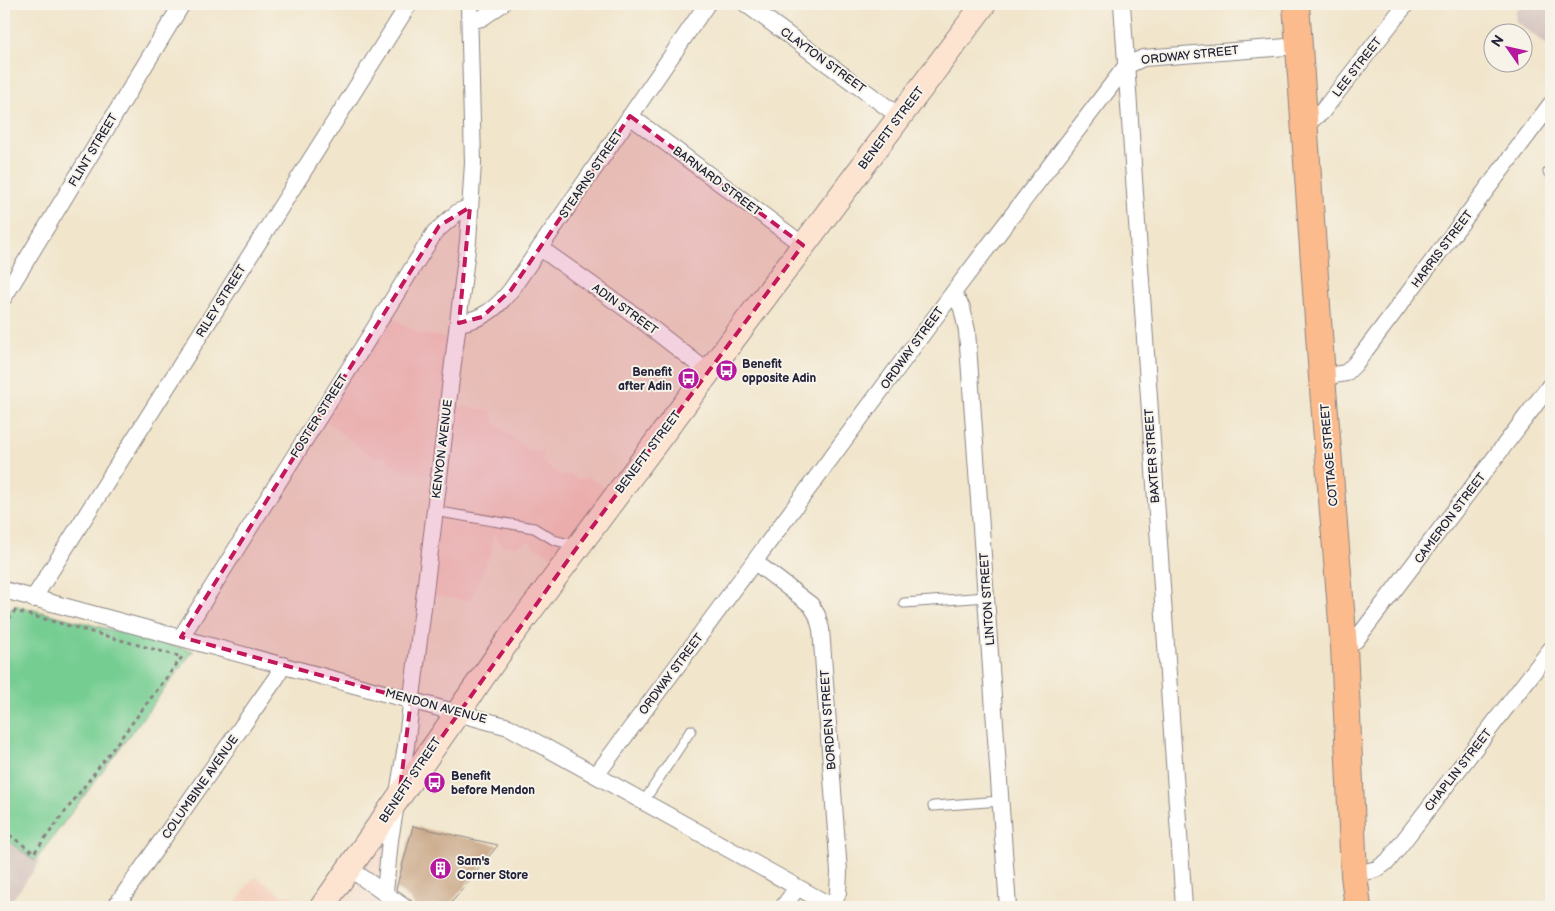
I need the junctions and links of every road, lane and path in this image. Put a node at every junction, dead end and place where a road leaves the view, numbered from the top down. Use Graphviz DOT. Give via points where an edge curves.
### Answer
graph roads {
  1 [pos="182,4"];
  2 [pos="409,4"];
  3 [pos="469,4"];
  4 [pos="502,4"];
  5 [pos="707,4"];
  6 [pos="746,4"];
  7 [pos="984,4"];
  8 [pos="1122,4"];
  9 [pos="1296,4"];
  10 [pos="1406,4"];
  11 [pos="470,21"];
  12 [pos="1299,46"];
  13 [pos="1126,66"];
  14 [pos="1551,105"];
  15 [pos="630,116"];
  16 [pos="899,116"];
  17 [pos="1304,125"];
  18 [pos="470,207"];
  19 [pos="803,245"];
  20 [pos="540,248"];
  21 [pos="952,293"];
  22 [pos="4,297"];
  23 [pos="458,323"];
  24 [pos="708,372"];
  25 [pos="1322,377"];
  26 [pos="1551,384"];
  27 [pos="434,511"];
  28 [pos="578,546"];
  29 [pos="755,562"];
  30 [pos="5,592"];
  31 [pos="987,597"];
  32 [pos="33,599"];
  33 [pos="904,603"];
  34 [pos="4,626"];
  35 [pos="181,636"];
  36 [pos="1344,646"];
  37 [pos="1551,649"];
  38 [pos="283,665"];
  39 [pos="411,700"];
  40 [pos="457,712"];
  41 [pos="691,730"];
  42 [pos="597,774"];
  43 [pos="399,797"];
  44 [pos="644,801"];
  45 [pos="1001,801"];
  46 [pos="933,806"];
  47 [pos="4,831"];
  48 [pos="349,868"];
  49 [pos="1354,875"];
  50 [pos="798,888"];
  51 [pos="384,892"];
  52 [pos="115,907"];
  53 [pos="322,907"];
  54 [pos="404,907"];
  55 [pos="783,907"];
  56 [pos="833,907"];
  57 [pos="1008,907"];
  58 [pos="1184,907"];
  59 [pos="1358,907"];
  1 -- 22 [label="street, FLINT STREET"];
  2 -- 32 [label="street, RILEY STREET"];
  3 -- 11 [label="street, KENYON AVENUE"];
  4 -- 11 [label="street" via="490,14"];
  5 -- 15 [label="street, STEARNS STREET"];
  6 -- 16 [label="street, CLAYTON STREET"];
  7 -- 16 [label="street, BENEFIT STREET"];
  8 -- 13 [label="street, BAXTER STREET"];
  9 -- 12 [label="main road, COTTAGE STREET"];
  10 -- 17 [label="street, LEE STREET" via="1322,113"];
  11 -- 18 [label="street, KENYON AVENUE" via="473,163"];
  12 -- 13 [label="street, ORDWAY STREET" via="1143,58"];
  12 -- 17 [label="main road, COTTAGE STREET"];
  13 -- 21 [label="street, ORDWAY STREET"];
  13 -- 58 [label="street, BAXTER STREET"];
  14 -- 25 [label="street, HARRIS STREET" via="1355,364 1346,373"];
  15 -- 19 [label="street, BARNARD STREET"];
  15 -- 20 [label="street, STEARNS STREET"];
  16 -- 19 [label="street, BENEFIT STREET"];
  17 -- 25 [label="main road, COTTAGE STREET"];
  18 -- 23 [label="street, KENYON AVENUE"];
  18 -- 35 [label="street, FOSTER STREET" via="458,212 435,232"];
  19 -- 24 [label="street, BENEFIT STREET"];
  20 -- 23 [label="street, STEARNS STREET" via="512,290 492,311"];
  20 -- 24 [label="street, ADIN STREET"];
  21 -- 29 [label="street, ORDWAY STREET"];
  21 -- 31 [label="street, LINTON STREET" via="962,308 967,331"];
  23 -- 27 [label="street, KENYON AVENUE"];
  24 -- 28 [label="street, BENEFIT STREET"];
  25 -- 36 [label="main road, COTTAGE STREET"];
  26 -- 36 [label="street, CAMERON STREET" via="1356,640"];
  27 -- 28 [label="lane" via="534,528 554,540"];
  27 -- 39 [label="street, KENYON AVENUE"];
  28 -- 40 [label="street, BENEFIT STREET"];
  29 -- 42 [label="street, ORDWAY STREET"];
  29 -- 56 [label="street, BORDEN STREET" via="811,605 817,615 839,872"];
  30 -- 32 [label="street, MENDON AVENUE"];
  31 -- 33 [label="lane"];
  31 -- 45 [label="street, LINTON STREET"];
  32 -- 35 [label="street, MENDON AVENUE"];
  34 -- 47 [label="path" via="15,611 182,657 34,854"];
  35 -- 38 [label="street, MENDON AVENUE"];
  36 -- 49 [label="main road, COTTAGE STREET"];
  37 -- 49 [label="street, CHAPLIN STREET" via="1388,861 1377,869"];
  38 -- 39 [label="street, MENDON AVENUE"];
  38 -- 52 [label="street, COLUMBINE AVENUE"];
  39 -- 40 [label="street, MENDON AVENUE"];
  39 -- 43 [label="street, KENYON AVENUE"];
  40 -- 42 [label="street, MENDON AVENUE" via="508,727"];
  40 -- 43 [label="street, BENEFIT STREET"];
  41 -- 44 [label="lane"];
  42 -- 44 [label="street, MENDON AVENUE"];
  43 -- 48 [label="street, BENEFIT STREET"];
  43 -- 51 [label="street, KENYON AVENUE"];
  44 -- 50 [label="street, MENDON AVENUE"];
  45 -- 46 [label="lane"];
  45 -- 57 [label="street, LINTON STREET"];
  48 -- 51 [label="street"];
  48 -- 53 [label="street, BENEFIT STREET"];
  49 -- 59 [label="main road, COTTAGE STREET"];
  50 -- 55 [label="street"];
  50 -- 56 [label="street, MENDON AVENUE"];
  51 -- 54 [label="street"];
}
